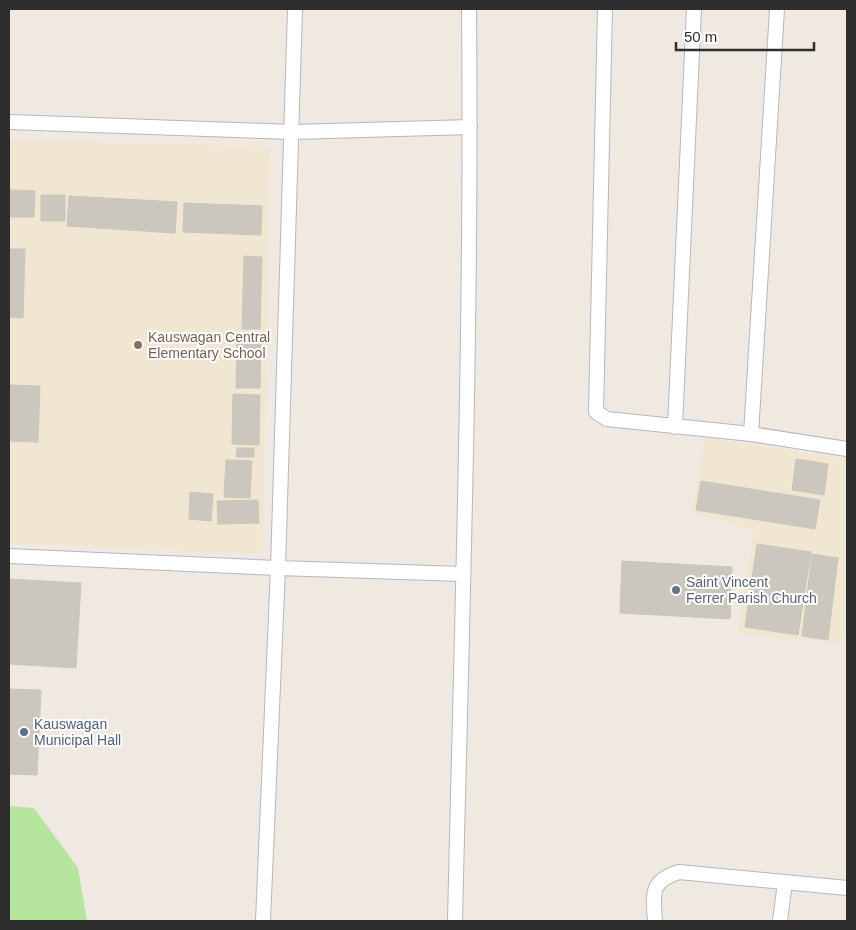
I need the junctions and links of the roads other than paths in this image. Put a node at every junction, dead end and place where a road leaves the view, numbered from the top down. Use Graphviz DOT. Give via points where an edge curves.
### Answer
graph roads {
  1 [pos="295,9"];
  2 [pos="469,9"];
  3 [pos="605,9"];
  4 [pos="694,9"];
  5 [pos="778,9"];
  6 [pos="9,122"];
  7 [pos="470,128"];
  8 [pos="293,132"];
  9 [pos="675,427"];
  10 [pos="751,434"];
  11 [pos="847,450"];
  12 [pos="9,556"];
  13 [pos="278,568"];
  14 [pos="464,574"];
  15 [pos="785,882"];
  16 [pos="847,888"];
  17 [pos="263,921"];
  18 [pos="455,921"];
  19 [pos="656,921"];
  20 [pos="780,921"];
  1 -- 8 [label="street"];
  2 -- 7 [label="street"];
  3 -- 9 [label="street" via="595,406 600,416 607,419"];
  4 -- 9 [label="street"];
  5 -- 10 [label="street"];
  6 -- 8 [label="street"];
  7 -- 8 [label="street"];
  7 -- 14 [label="street"];
  8 -- 13 [label="street"];
  9 -- 10 [label="street"];
  10 -- 11 [label="street"];
  12 -- 13 [label="street"];
  13 -- 14 [label="street"];
  13 -- 17 [label="street"];
  14 -- 18 [label="street"];
  15 -- 16 [label="street"];
  15 -- 19 [label="street" via="679,872 665,876 653,895"];
  15 -- 20 [label="street"];
}
